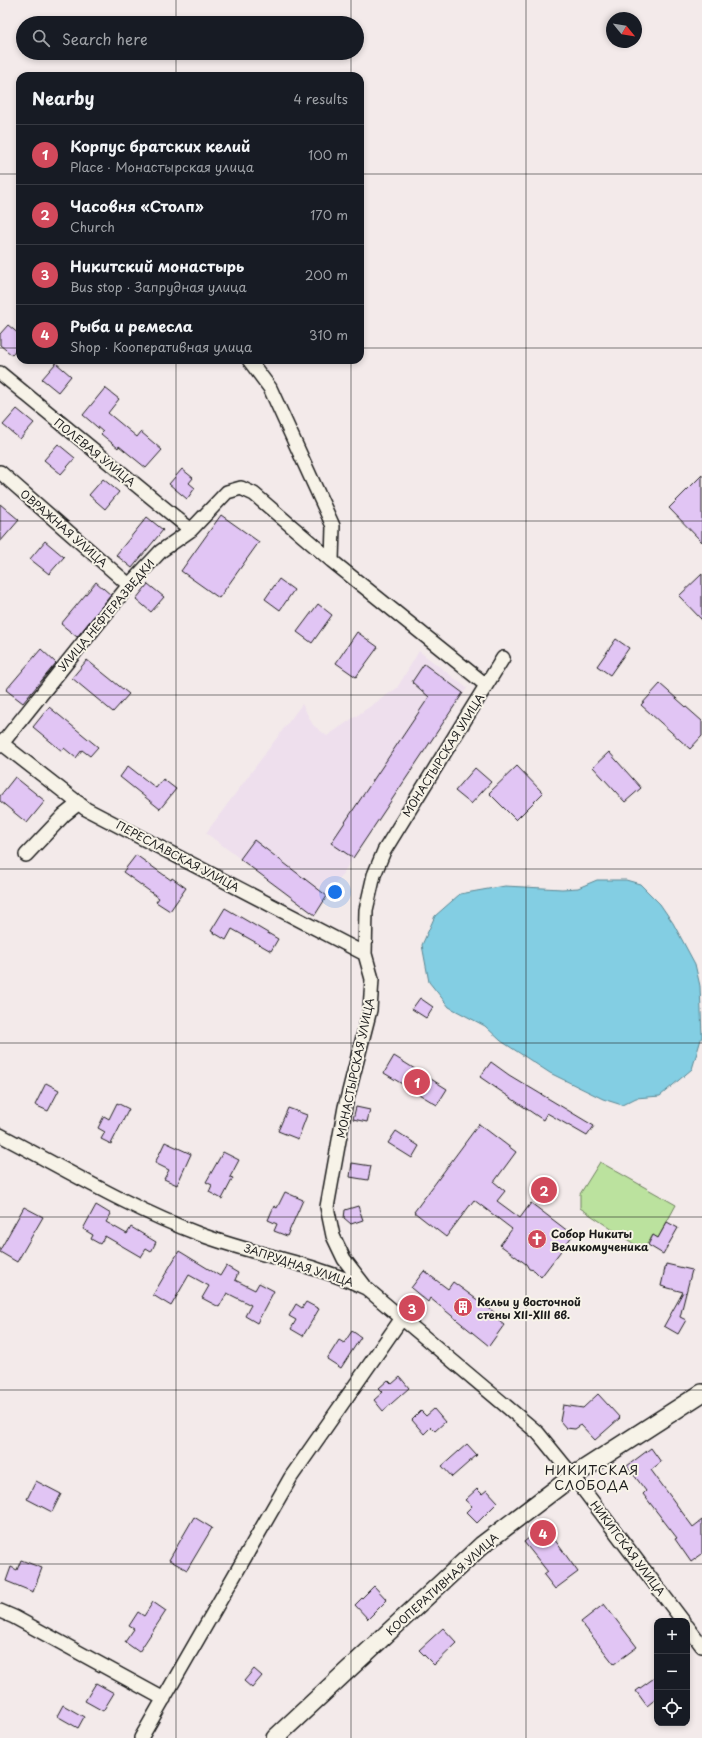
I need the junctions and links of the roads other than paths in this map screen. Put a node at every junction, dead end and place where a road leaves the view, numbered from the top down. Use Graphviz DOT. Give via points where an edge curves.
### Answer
graph roads {
  1 [pos="252,364"];
  2 [pos="0,373"];
  3 [pos="0,472"];
  4 [pos="191,530"];
  5 [pos="332,561"];
  6 [pos="129,584"];
  7 [pos="503,658"];
  8 [pos="486,685"];
  9 [pos="1,744"];
  10 [pos="79,803"];
  11 [pos="26,855"];
  12 [pos="365,954"];
  13 [pos="0,1135"];
  14 [pos="366,1288"];
  15 [pos="402,1318"];
  16 [pos="702,1393"];
  17 [pos="573,1476"];
  18 [pos="0,1611"];
  19 [pos="681,1618"];
  20 [pos="690,1630"];
  21 [pos="702,1646"];
  22 [pos="164,1699"];
  23 [pos="141,1738"];
  24 [pos="274,1738"];
  1 -- 5 [label="street" via="270,388 333,526"];
  2 -- 4 [label="street, ПОЛЕВАЯ УЛИЦА"];
  3 -- 6 [label="street, ОВРАЖНАЯ УЛИЦА"];
  4 -- 5 [label="street, УЛИЦА НЕФТЕРАЗВЕДКИ" via="228,492 241,488 254,494"];
  4 -- 6 [label="street, УЛИЦА НЕФТЕРАЗВЕДКИ" via="161,550"];
  5 -- 8 [label="street, УЛИЦА НЕФТЕРАЗВЕДКИ"];
  6 -- 9 [label="street, УЛИЦА НЕФТЕРАЗВЕДКИ"];
  7 -- 8 [label="street, МОНАСТЫРСКАЯ УЛИЦА"];
  8 -- 12 [label="street, МОНАСТЫРСКАЯ УЛИЦА" via="384,851 374,875 366,910"];
  9 -- 10 [label="street, ПЕРЕСЛАВСКАЯ УЛИЦА"];
  10 -- 11 [label="street"];
  10 -- 12 [label="street, ПЕРЕСЛАВСКАЯ УЛИЦА"];
  12 -- 14 [label="street, МОНАСТЫРСКАЯ УЛИЦА" via="372,979 370,1010 345,1107 327,1207 335,1242 344,1259"];
  13 -- 14 [label="street, ЗАПРУДНАЯ УЛИЦА" via="160,1218 200,1234 343,1277"];
  14 -- 15 [label="street, ЗАПРУДНАЯ УЛИЦА"];
  15 -- 17 [label="street, ЗАПРУДНАЯ УЛИЦА" via="538,1433"];
  15 -- 22 [label="street" via="291,1478"];
  16 -- 17 [label="street, КООПЕРАТИВНАЯ УЛИЦА"];
  17 -- 19 [label="street, НИКИТСКАЯ УЛИЦА"];
  17 -- 24 [label="street, КООПЕРАТИВНАЯ УЛИЦА" via="482,1545"];
  18 -- 22 [label="street"];
  20 -- 21 [label="street"];
  22 -- 23 [label="street"];
}
